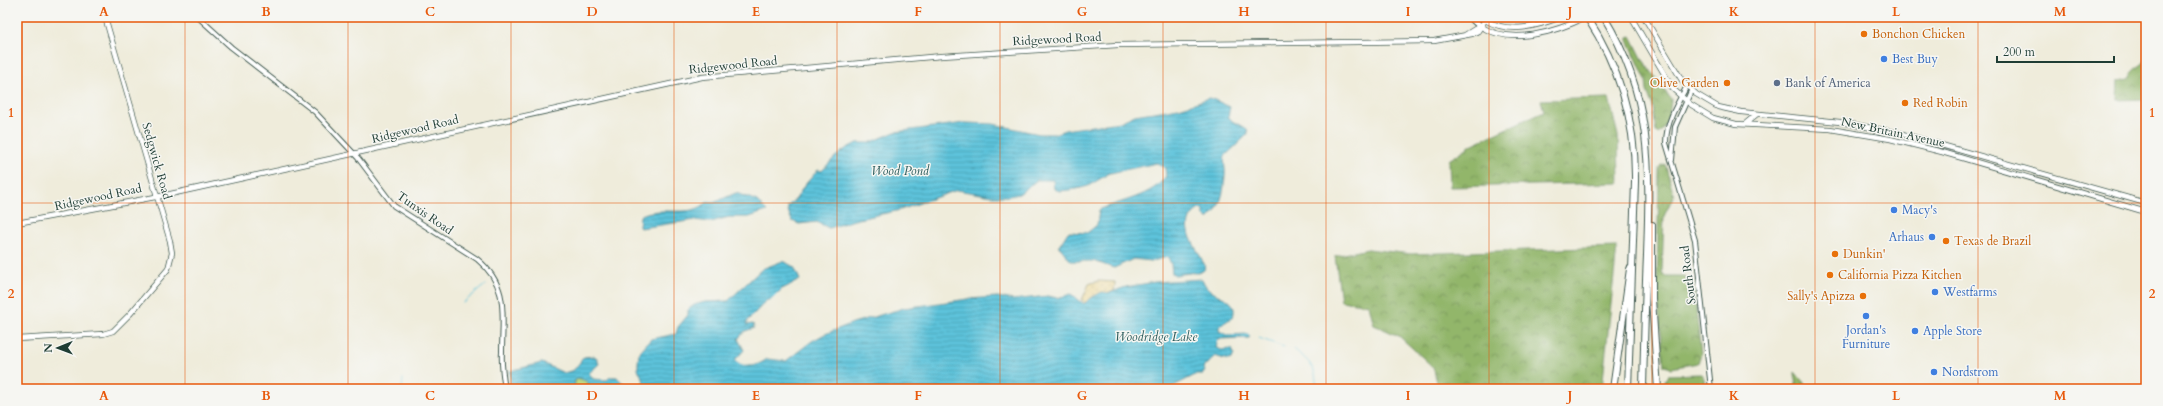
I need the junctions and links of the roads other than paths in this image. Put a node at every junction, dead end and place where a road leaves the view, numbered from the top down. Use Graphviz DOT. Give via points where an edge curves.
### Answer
graph roads {
  1 [pos="105,17"];
  2 [pos="198,17"];
  3 [pos="1470,17"];
  4 [pos="1561,17"];
  5 [pos="1587,17"];
  6 [pos="1604,17"];
  7 [pos="1631,17"];
  8 [pos="1644,17"];
  9 [pos="1483,18"];
  10 [pos="1480,26"];
  11 [pos="1687,86"];
  12 [pos="1691,91"];
  13 [pos="1681,97"];
  14 [pos="1686,101"];
  15 [pos="1757,114"];
  16 [pos="1844,122"];
  17 [pos="1745,124"];
  18 [pos="1842,131"];
  19 [pos="1937,142"];
  20 [pos="1942,152"];
  21 [pos="354,153"];
  22 [pos="1672,160"];
  23 [pos="157,196"];
  24 [pos="2146,203"];
  25 [pos="1649,206"];
  26 [pos="2146,212"];
  27 [pos="17,223"];
  28 [pos="1633,264"];
  29 [pos="17,339"];
  30 [pos="1643,387"];
  31 [pos="1628,388"];
  32 [pos="1658,388"];
  33 [pos="505,389"];
  34 [pos="1612,389"];
  35 [pos="1711,389"];
  1 -- 23 [label="main road, Sedgwick Road"];
  2 -- 21 [label="street, Tunxis Road" via="231,47 307,104"];
  3 -- 10 [label="highway"];
  4 -- 9 [label="main road, Ridgewood Road" via="1517,28 1501,26"];
  5 -- 10 [label="main road" via="1520,36 1497,34"];
  5 -- 28 [label="highway" via="1617,74 1631,126 1636,177"];
  6 -- 25 [label="highway" via="1628,66 1642,112 1648,154"];
  7 -- 13 [label="main road, New Britain Avenue" via="1668,82"];
  8 -- 11 [label="main road, New Britain Avenue" via="1673,69"];
  9 -- 10 [label="main road, Ridgewood Road"];
  10 -- 21 [label="main road, Ridgewood Road" via="1477,31 1446,39 1414,42 1091,47 886,61 707,77"];
  11 -- 12 [label="main road, New Britain Avenue"];
  11 -- 13 [label="street, South Road"];
  12 -- 14 [label="street, South Road"];
  12 -- 15 [label="main road, New Britain Avenue" via="1718,107"];
  13 -- 14 [label="main road, New Britain Avenue"];
  13 -- 22 [label="street, South Road" via="1666,137 1667,149"];
  14 -- 17 [label="main road, New Britain Avenue" via="1713,118"];
  14 -- 22 [label="street, South Road" via="1675,127"];
  15 -- 16 [label="main road, New Britain Avenue"];
  15 -- 17 [label="main road"];
  16 -- 18 [label="main road"];
  16 -- 19 [label="main road, New Britain Avenue"];
  17 -- 18 [label="main road, New Britain Avenue"];
  18 -- 20 [label="main road, New Britain Avenue" via="1881,137"];
  19 -- 20 [label="main road"];
  19 -- 24 [label="main road, New Britain Avenue"];
  20 -- 26 [label="main road, New Britain Avenue"];
  21 -- 23 [label="main road, Ridgewood Road"];
  21 -- 33 [label="street, Tunxis Road" via="394,206 478,259 493,275 502,299"];
  22 -- 35 [label="street, South Road" via="1695,240"];
  23 -- 27 [label="main road, Ridgewood Road"];
  23 -- 29 [label="main road, Sedgwick Road" via="172,248 172,260 168,269 118,327 110,332"];
  25 -- 30 [label="highway"];
  25 -- 32 [label="highway"];
  28 -- 31 [label="highway"];
  28 -- 34 [label="highway" via="1628,279 1617,369"];
}
